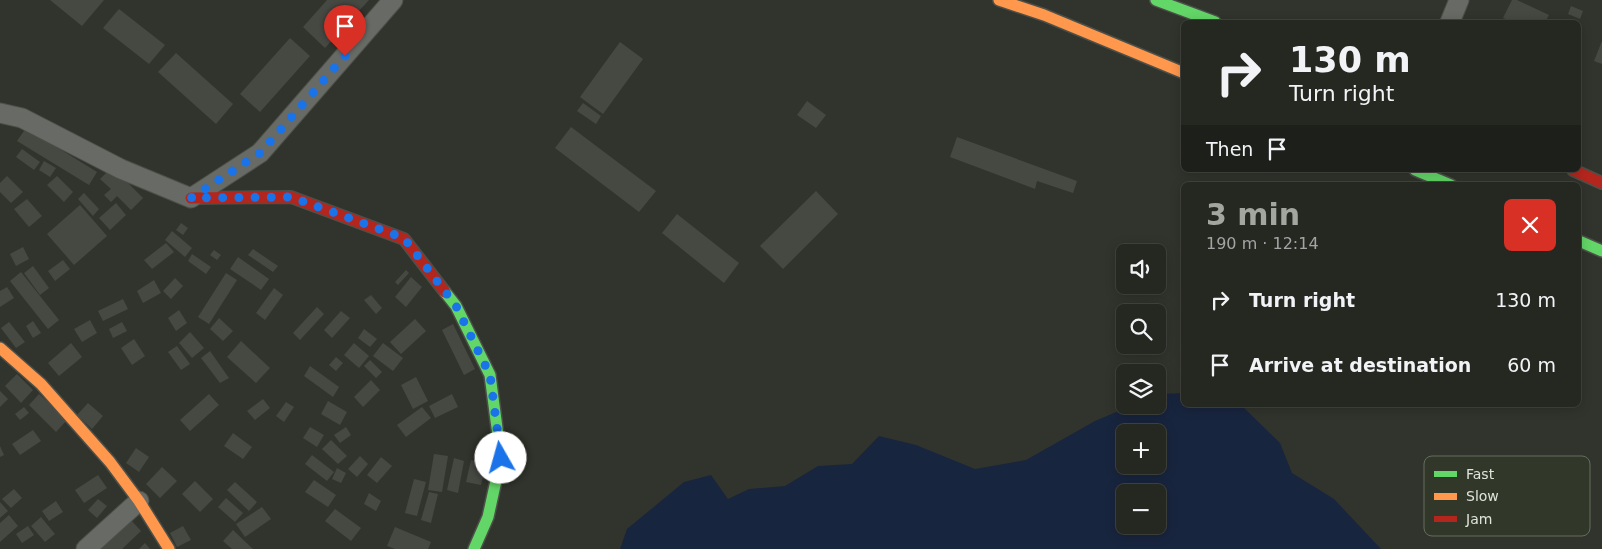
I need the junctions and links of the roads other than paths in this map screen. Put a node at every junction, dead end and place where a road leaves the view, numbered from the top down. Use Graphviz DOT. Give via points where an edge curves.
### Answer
graph roads {
  1 [pos="393,0"];
  2 [pos="999,0"];
  3 [pos="1156,0"];
  4 [pos="1459,0"];
  5 [pos="1210,20"];
  6 [pos="1451,20"];
  7 [pos="1181,72"];
  8 [pos="0,113"];
  9 [pos="1420,172"];
  10 [pos="1577,172"];
  11 [pos="1443,182"];
  12 [pos="1602,183"];
  13 [pos="191,198"];
  14 [pos="1581,242"];
  15 [pos="1602,251"];
  16 [pos="0,348"];
  17 [pos="139,501"];
  18 [pos="86,549"];
  19 [pos="169,549"];
  20 [pos="474,549"];
  1 -- 13 [label="street" via="260,153"];
  2 -- 7 [label="main road" via="1044,15"];
  3 -- 5 [label="main road"];
  4 -- 6 [label="street"];
  8 -- 13 [label="street" via="22,118 121,169"];
  9 -- 11 [label="main road"];
  10 -- 12 [label="main road"];
  13 -- 20 [label="main road" via="291,197 404,238 456,306 490,375 501,458 488,517"];
  14 -- 15 [label="main road"];
  16 -- 17 [label="main road" via="41,384 110,462"];
  17 -- 18 [label="street"];
  17 -- 19 [label="main road"];
}
